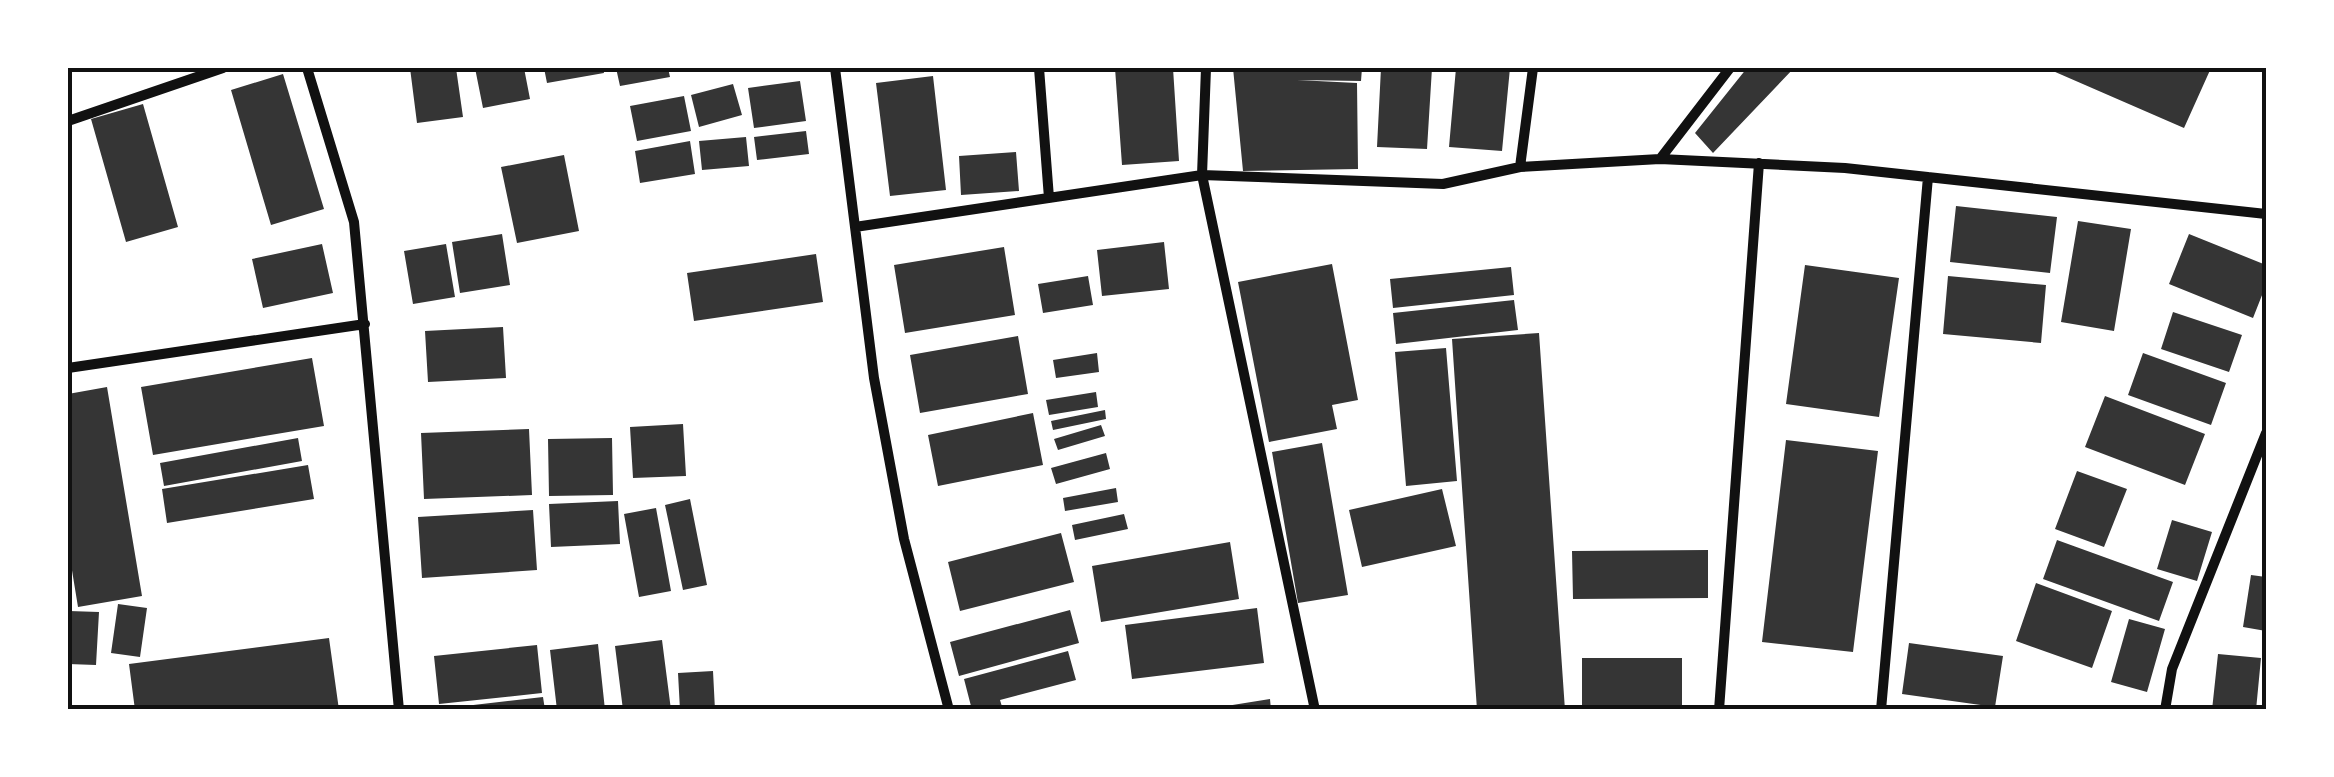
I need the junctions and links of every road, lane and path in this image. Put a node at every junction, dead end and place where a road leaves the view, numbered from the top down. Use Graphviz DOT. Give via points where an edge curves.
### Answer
graph roads {
  1 [pos="223,68"];
  2 [pos="307,68"];
  3 [pos="835,68"];
  4 [pos="1039,68"];
  5 [pos="1206,68"];
  6 [pos="1533,68"];
  7 [pos="1730,68"];
  8 [pos="68,121"];
  9 [pos="1660,159"];
  10 [pos="1759,163"];
  11 [pos="1520,167"];
  12 [pos="1202,176"];
  13 [pos="1928,177"];
  14 [pos="1049,198"];
  15 [pos="2266,214"];
  16 [pos="855,227"];
  17 [pos="365,324"];
  18 [pos="68,368"];
  19 [pos="2266,434"];
  20 [pos="399,710"];
  21 [pos="949,710"];
  22 [pos="1315,710"];
  23 [pos="1719,710"];
  24 [pos="1881,710"];
  25 [pos="2165,710"];
  1 -- 8 [label="street"];
  2 -- 17 [label="street" via="354,222"];
  3 -- 16 [label="street"];
  4 -- 14 [label="street"];
  5 -- 12 [label="street"];
  6 -- 11 [label="street"];
  7 -- 9 [label="street"];
  9 -- 10 [label="street"];
  9 -- 11 [label="street"];
  10 -- 13 [label="street"];
  10 -- 23 [label="street"];
  11 -- 12 [label="street" via="1443,184"];
  12 -- 14 [label="street"];
  12 -- 22 [label="street"];
  13 -- 15 [label="street"];
  13 -- 24 [label="street"];
  14 -- 16 [label="street"];
  16 -- 21 [label="street" via="904,539"];
  17 -- 18 [label="street"];
  17 -- 20 [label="street"];
  19 -- 25 [label="street" via="2172,670"];
}
